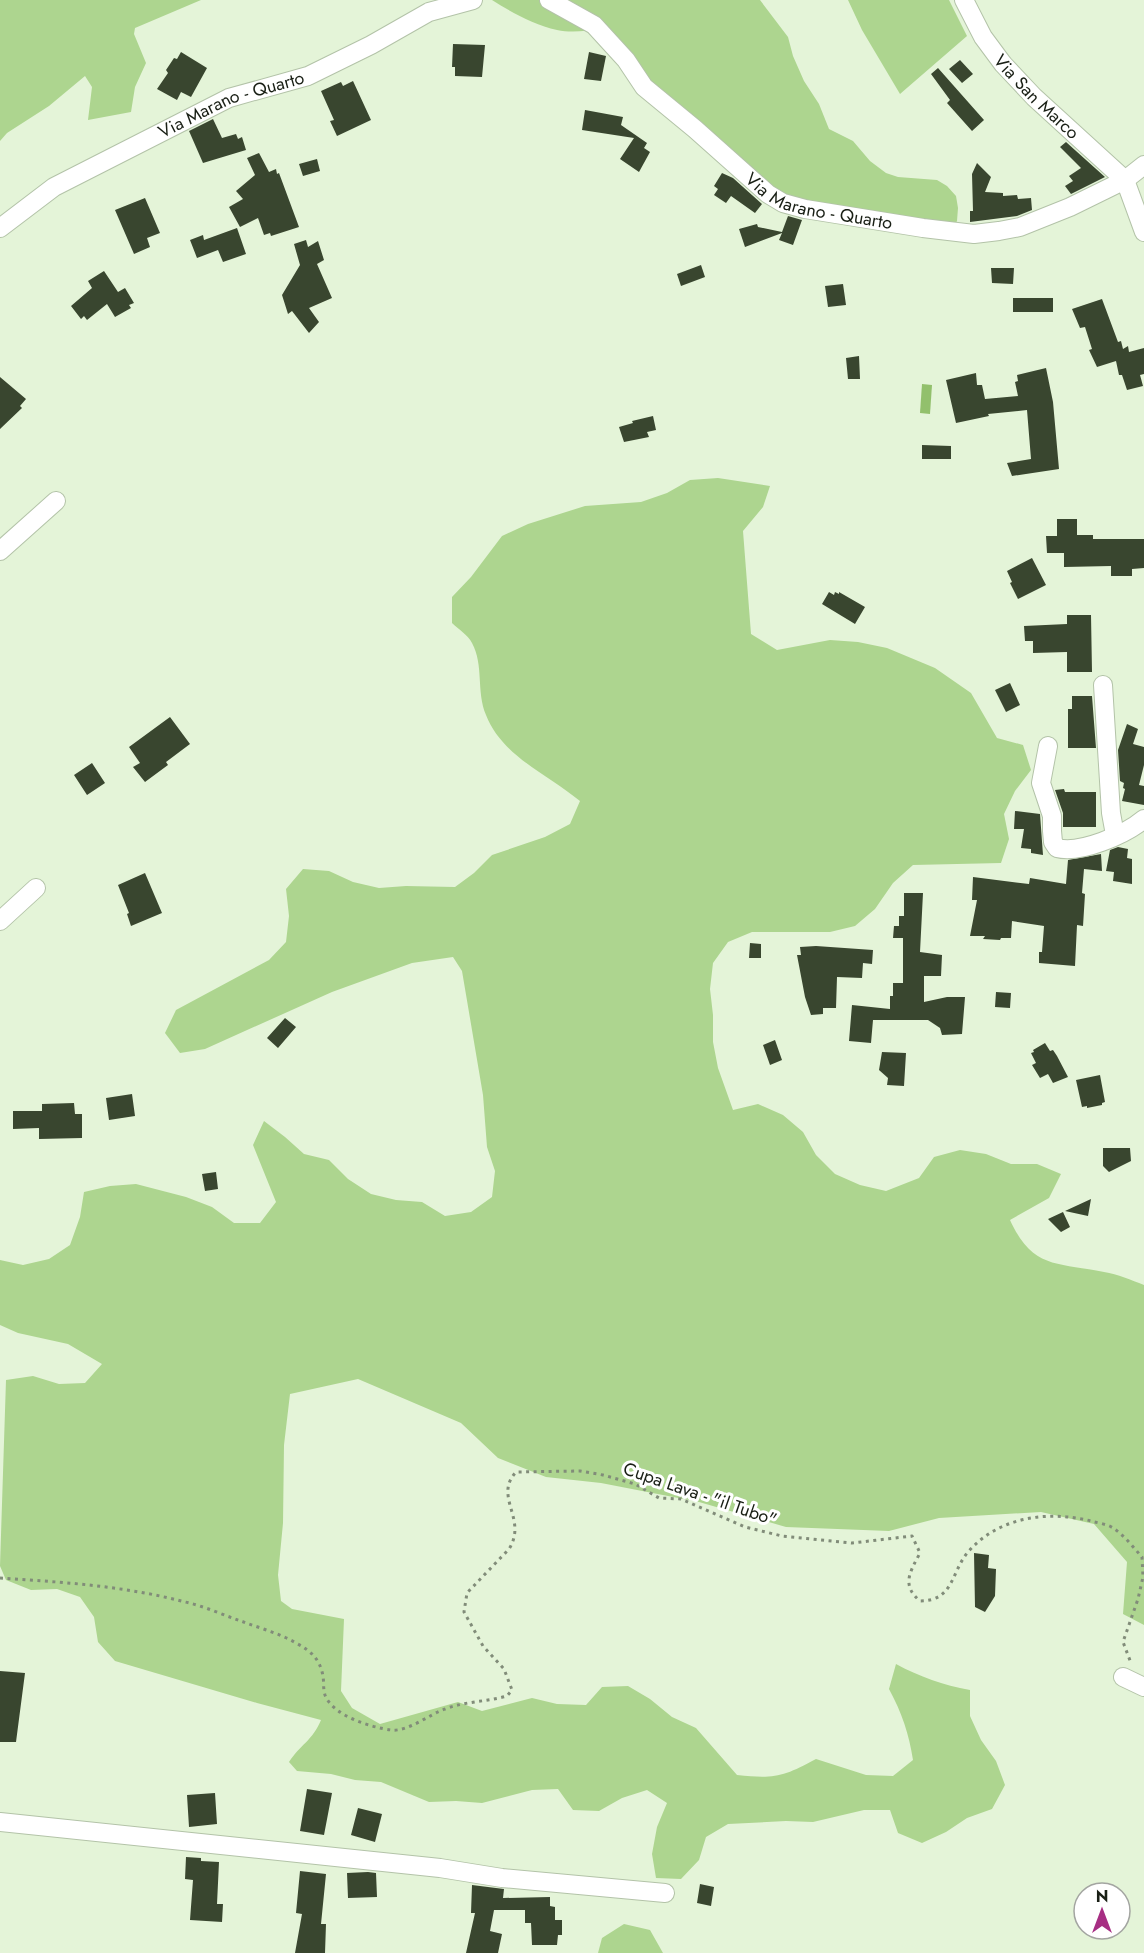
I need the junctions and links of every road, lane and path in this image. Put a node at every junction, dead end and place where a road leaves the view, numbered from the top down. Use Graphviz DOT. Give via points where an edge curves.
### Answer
graph roads {
  1 [pos="473,0"];
  2 [pos="549,0"];
  3 [pos="964,0"];
  4 [pos="1144,165"];
  5 [pos="1125,180"];
  6 [pos="0,228"];
  7 [pos="1144,232"];
  8 [pos="56,501"];
  9 [pos="0,551"];
  10 [pos="1103,685"];
  11 [pos="1048,746"];
  12 [pos="1144,819"];
  13 [pos="1115,835"];
  14 [pos="36,888"];
  15 [pos="0,921"];
  16 [pos="0,1578"];
  17 [pos="1127,1671"];
  18 [pos="1144,1687"];
  19 [pos="0,1822"];
  20 [pos="665,1893"];
  1 -- 6 [label="street, Via Marano - Quarto" via="429,12 308,76 229,98 54,187"];
  2 -- 5 [label="street, Via Marano - Quarto" via="594,26 626,60 644,87 783,203 974,234 1020,227"];
  3 -- 5 [label="street, Via San Marco" via="983,37 1003,64"];
  4 -- 5 [label="street, Via Marano - Quarto"];
  5 -- 7 [label="street"];
  8 -- 9 [label="street"];
  10 -- 13 [label="street"];
  11 -- 13 [label="street" via="1041,783 1057,848 1082,849"];
  12 -- 13 [label="street"];
  14 -- 15 [label="street"];
  16 -- 17 [label="path, Cupa Lava - \"il Tubo\"" via="131,1590 187,1602 263,1629 317,1657 325,1695 339,1712 394,1731 442,1710 467,1702 491,1701 512,1690 504,1669 483,1646 464,1612 467,1593 514,1541 515,1520 508,1485 516,1472 580,1471 635,1484 659,1498 681,1499 745,1527 782,1536 852,1543 912,1536 920,1553 908,1582 920,1601 944,1594 967,1553 1014,1522 1032,1516 1062,1515 1112,1526 1142,1557 1143,1577 1123,1642"];
  17 -- 18 [label="street"];
  19 -- 20 [label="street"];
}
